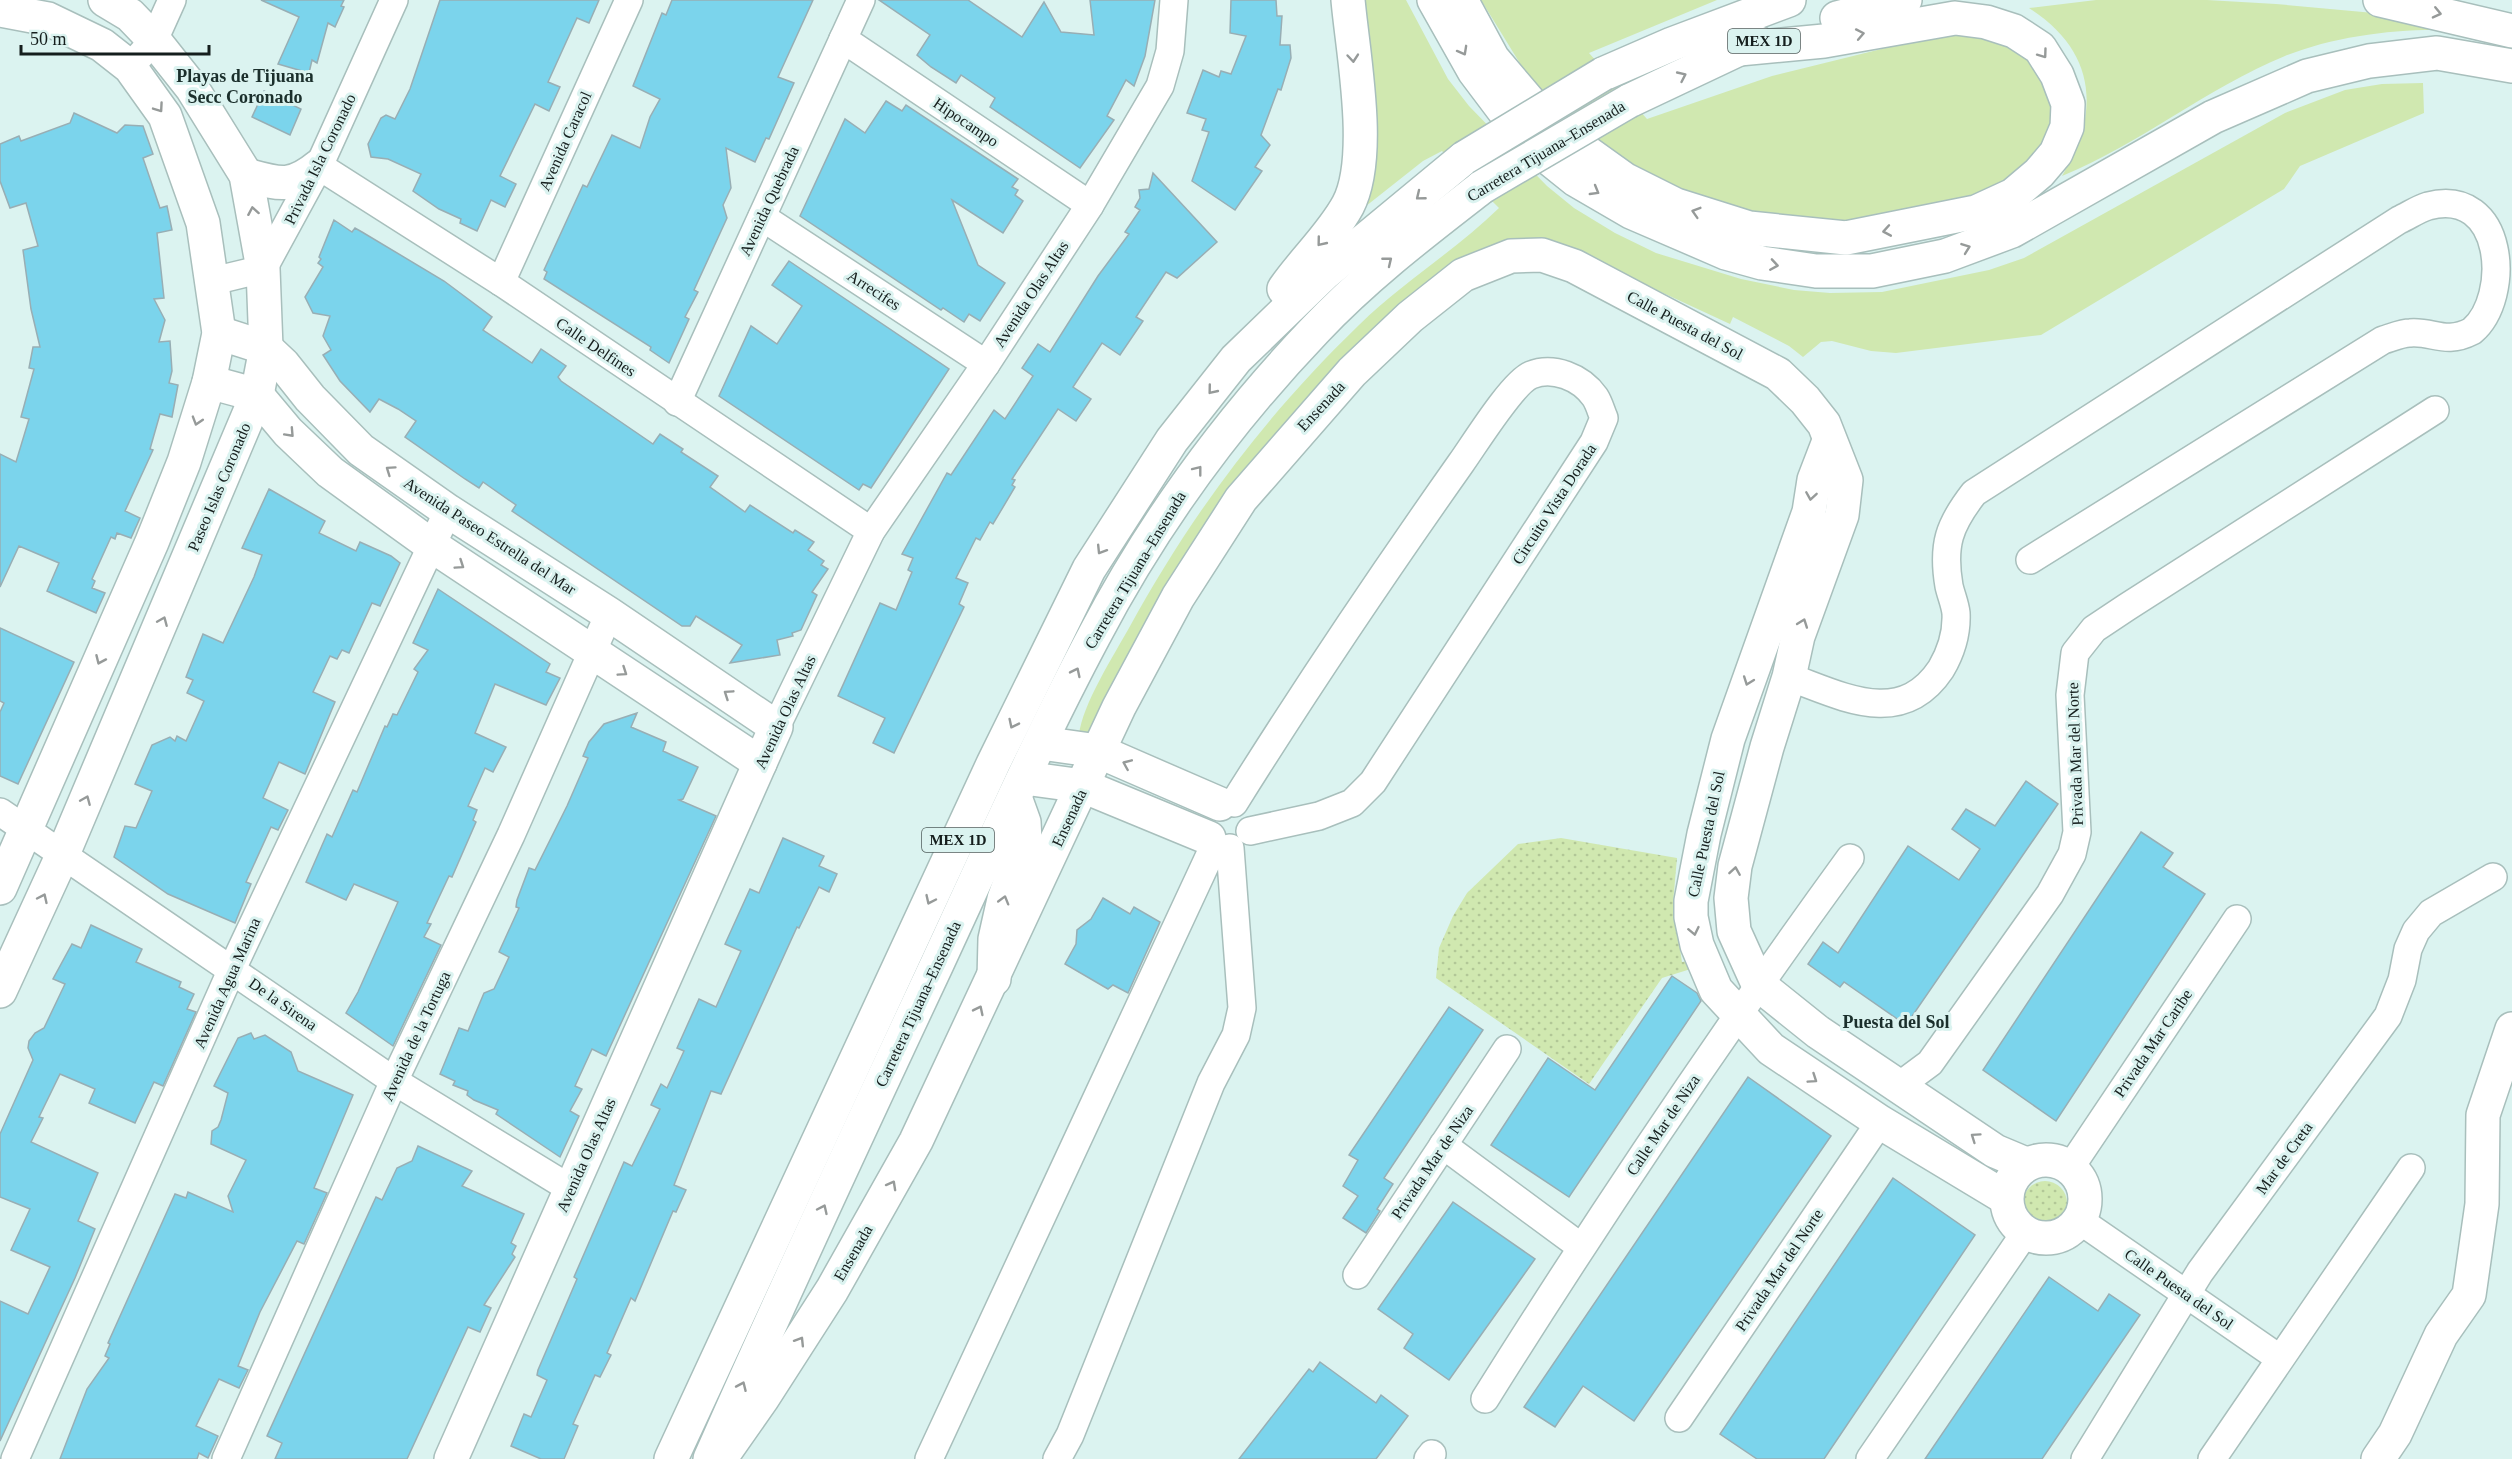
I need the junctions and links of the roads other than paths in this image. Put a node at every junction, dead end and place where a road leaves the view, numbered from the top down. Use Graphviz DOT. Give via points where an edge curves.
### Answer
graph roads {
  1 [pos="105,0"];
  2 [pos="172,0"];
  3 [pos="394,0"];
  4 [pos="629,0"];
  5 [pos="861,0"];
  6 [pos="1174,0"];
  7 [pos="1348,0"];
  8 [pos="1434,0"];
  9 [pos="1461,0"];
  10 [pos="1789,0"];
  11 [pos="1905,0"];
  12 [pos="2380,0"];
  13 [pos="0,10"];
  14 [pos="2512,31"];
  15 [pos="843,39"];
  16 [pos="154,40"];
  17 [pos="1739,49"];
  18 [pos="2512,66"];
  19 [pos="130,67"];
  20 [pos="319,166"];
  21 [pos="246,175"];
  22 [pos="1090,205"];
  23 [pos="762,217"];
  24 [pos="1511,256"];
  25 [pos="263,269"];
  26 [pos="213,281"];
  27 [pos="501,282"];
  28 [pos="219,333"];
  29 [pos="266,348"];
  30 [pos="1236,360"];
  31 [pos="986,363"];
  32 [pos="209,382"];
  33 [pos="257,395"];
  34 [pos="677,402"];
  35 [pos="2434,410"];
  36 [pos="1829,441"];
  37 [pos="448,511"];
  38 [pos="872,531"];
  39 [pos="431,545"];
  40 [pos="2030,560"];
  41 [pos="609,614"];
  42 [pos="594,653"];
  43 [pos="1789,677"];
  44 [pos="776,727"];
  45 [pos="1728,739"];
  46 [pos="1041,743"];
  47 [pos="1767,747"];
  48 [pos="1098,751"];
  49 [pos="760,763"];
  50 [pos="1157,777"];
  51 [pos="1083,786"];
  52 [pos="1020,787"];
  53 [pos="1227,804"];
  54 [pos="1143,811"];
  55 [pos="0,812"];
  56 [pos="27,829"];
  57 [pos="1250,831"];
  58 [pos="1218,844"];
  59 [pos="63,854"];
  60 [pos="1850,858"];
  61 [pos="2493,877"];
  62 [pos="0,888"];
  63 [pos="2237,919"];
  64 [pos="232,969"];
  65 [pos="994,979"];
  66 [pos="1758,984"];
  67 [pos="0,992"];
  68 [pos="1738,1016"];
  69 [pos="2512,1029"];
  70 [pos="1507,1049"];
  71 [pos="394,1081"];
  72 [pos="1899,1086"];
  73 [pos="1880,1122"];
  74 [pos="1443,1146"];
  75 [pos="2026,1164"];
  76 [pos="2070,1168"];
  77 [pos="2411,1168"];
  78 [pos="571,1189"];
  79 [pos="2006,1198"];
  80 [pos="2079,1220"];
  81 [pos="2025,1233"];
  82 [pos="1581,1247"];
  83 [pos="1357,1275"];
  84 [pos="2187,1294"];
  85 [pos="2278,1358"];
  86 [pos="1485,1399"];
  87 [pos="1678,1418"];
  88 [pos="15,1459"];
  89 [pos="226,1459"];
  90 [pos="451,1459"];
  91 [pos="671,1459"];
  92 [pos="710,1459"];
  93 [pos="720,1459"];
  94 [pos="929,1459"];
  95 [pos="1057,1459"];
  96 [pos="1870,1459"];
  97 [pos="2085,1459"];
  98 [pos="2212,1459"];
  99 [pos="2378,1459"];
  1 -- 16 [label="main road, Paseo Islas Coronado" via="130,15"];
  2 -- 16 [label="street"];
  3 -- 20 [label="street, Privada Isla Coronado"];
  4 -- 27 [label="street, Avenida Caracol"];
  5 -- 15 [label="street, Avenida Quebrada"];
  6 -- 22 [label="street, Avenida Olas Altas" via="1170,51 1160,86"];
  7 -- 30 [label="main road, one-way" via="1360,130 1356,186 1330,231 1287,284"];
  8 -- 18 [label="main road, one-way" via="1474,71 1526,140 1576,180 1631,212 1726,253 1816,271 1872,271 1945,256 2012,231 2213,117 2307,76 2369,61 2437,53"];
  17 -- 9 [label="main road, one-way" via="1824,41 1955,18 1986,22 2014,31 2040,48 2057,75 2068,104 2067,127 2056,153 2040,173 2013,195 1976,212 1846,238 1749,228 1665,200 1624,178 1550,126 1493,59"];
  10 -- 30 [label="main road, Carretera Tijuana–Ensenada / MEX 1D, one-way, bridge" via="1603,74 1464,158 1325,273"];
  11 -- 17 [label="main road, Carretera Tijuana–Ensenada / MEX 1D"];
  12 -- 14 [label="main road, one-way"];
  13 -- 19 [label="main road" via="48,19 102,45"];
  15 -- 22 [label="street, Hipocampo"];
  15 -- 23 [label="street, Avenida Quebrada"];
  16 -- 19 [label="street"];
  16 -- 21 [label="main road, Paseo Islas Coronado" via="192,88"];
  46 -- 17 [label="main road, Carretera Tijuana–Ensenada / MEX 1D, one-way, bridge" via="1101,624 1188,483 1315,330 1383,263 1482,187 1629,100"];
  19 -- 26 [label="main road, one-way" via="165,117 185,166 203,223"];
  20 -- 21 [label="main road" via="303,179 288,184"];
  20 -- 25 [label="street, Privada Isla Coronado"];
  20 -- 27 [label="street, Calle Delfines"];
  25 -- 21 [label="main road, Paseo Islas Coronado, one-way"];
  22 -- 31 [label="street, Avenida Olas Altas"];
  23 -- 31 [label="street, Arrecifes"];
  23 -- 34 [label="street, Avenida Quebrada"];
  24 -- 36 [label="main road, Calle Puesta del Sol" via="1542,255 1574,266 1778,374 1824,424"];
  24 -- 48 [label="main road, Ensenada" via="1463,275 1410,317 1297,431 1241,499 1178,597"];
  25 -- 26 [label="street"];
  25 -- 29 [label="main road, Paseo Islas Coronado"];
  26 -- 28 [label="main road"];
  27 -- 34 [label="street, Calle Delfines"];
  28 -- 29 [label="main road, Avenida Paseo Estrella del Mar"];
  28 -- 32 [label="main road"];
  29 -- 33 [label="main road, Paseo Islas Coronado"];
  37 -- 29 [label="main road, Avenida Paseo Estrella del Mar, one-way" via="361,450"];
  30 -- 91 [label="main road, Carretera Tijuana–Ensenada / MEX 1D, one-way" via="1172,440 1089,569 993,764"];
  31 -- 38 [label="street, Avenida Olas Altas"];
  32 -- 33 [label="main road"];
  32 -- 56 [label="main road, one-way" via="184,462 152,542"];
  33 -- 39 [label="main road, one-way" via="330,472"];
  59 -- 33 [label="main road, Paseo Islas Coronado, one-way"];
  34 -- 38 [label="street, Calle Delfines"];
  35 -- 72 [label="street, Privada Mar del Norte" via="2102,623 2075,652 2070,695 2077,832 2072,854 2050,894 1930,1063"];
  43 -- 36 [label="main road, Calle Puesta del Sol, one-way" via="1798,636 1842,515 1846,480"];
  36 -- 45 [label="main road, Calle Puesta del Sol, one-way" via="1814,480 1809,512"];
  37 -- 39 [label="street, Avenida Agua Marina"];
  37 -- 41 [label="main road, Avenida Paseo Estrella del Mar"];
  38 -- 44 [label="street, Avenida Olas Altas"];
  39 -- 42 [label="main road, one-way"];
  39 -- 64 [label="street, Avenida Agua Marina"];
  40 -- 43 [label="street" via="2383,340 2410,333 2454,338 2474,330 2491,315 2507,288 2507,258 2498,232 2478,212 2454,204 2428,206 2399,220 1974,493 1950,530 1945,555 1956,613 1952,652 1924,688 1900,703 1874,705"];
  41 -- 42 [label="street, Avenida de la Tortuga"];
  44 -- 41 [label="main road, Avenida Paseo Estrella del Mar, one-way"];
  42 -- 49 [label="main road, one-way"];
  42 -- 71 [label="street, Avenida de la Tortuga"];
  43 -- 47 [label="main road, Calle Puesta del Sol"];
  44 -- 49 [label="main road, Avenida Olas Altas"];
  45 -- 47 [label="main road"];
  45 -- 68 [label="main road, Calle Puesta del Sol, one-way" via="1704,834 1691,916 1705,967 1716,990"];
  46 -- 48 [label="main road"];
  46 -- 52 [label="main road, Carretera Tijuana–Ensenada / MEX 1D"];
  66 -- 47 [label="main road, Calle Puesta del Sol, one-way" via="1734,931 1731,898 1735,866"];
  50 -- 48 [label="main road, one-way"];
  48 -- 51 [label="main road, Ensenada"];
  49 -- 78 [label="main road, Avenida Olas Altas"];
  50 -- 53 [label="main road"];
  50 -- 54 [label="main road"];
  51 -- 52 [label="main road"];
  51 -- 54 [label="main road"];
  51 -- 65 [label="main road, Ensenada"];
  65 -- 52 [label="main road, one-way" via="995,939 1025,840"];
  92 -- 52 [label="main road, Carretera Tijuana–Ensenada / MEX 1D, one-way"];
  53 -- 57 [label="street" via="1247,813"];
  53 -- 57 [label="street, Circuito Vista Dorada" via="1387,568 1503,404 1529,375 1553,370 1576,380 1595,396 1604,418 1594,442 1373,782 1352,803 1319,816"];
  53 -- 58 [label="street" via="1207,815 1205,823"];
  54 -- 58 [label="main road"];
  55 -- 56 [label="street, De la Sirena"];
  56 -- 59 [label="street, De la Sirena"];
  56 -- 62 [label="main road"];
  57 -- 58 [label="street" via="1241,845"];
  58 -- 94 [label="street"];
  58 -- 95 [label="street" via="1242,997 1236,1035 1211,1083"];
  59 -- 64 [label="street, De la Sirena"];
  67 -- 59 [label="main road, Paseo Islas Coronado, one-way"];
  60 -- 66 [label="street, Calle Mar de Niza"];
  61 -- 84 [label="street, Mar de Creta" via="2431,913 2416,931 2388,1016"];
  63 -- 76 [label="street, Privada Mar Caribe"];
  64 -- 71 [label="street, De la Sirena"];
  64 -- 88 [label="street, Avenida Agua Marina"];
  93 -- 65 [label="main road, Ensenada, one-way" via="807,1330 873,1218 916,1141"];
  66 -- 68 [label="street, Calle Mar de Niza"];
  66 -- 72 [label="main road, Calle Puesta del Sol" via="1818,1032"];
  68 -- 73 [label="main road, Calle Puesta del Sol, one-way" via="1771,1049"];
  68 -- 82 [label="street, Calle Mar de Niza"];
  69 -- 99 [label="main road" via="2483,1115 2482,1204 2469,1295 2441,1335 2395,1434"];
  70 -- 74 [label="street, Privada Mar de Niza"];
  71 -- 78 [label="street, De la Sirena"];
  71 -- 89 [label="street, Avenida de la Tortuga"];
  75 -- 72 [label="main road, Calle Puesta del Sol, one-way" via="1995,1151"];
  73 -- 79 [label="main road, Calle Puesta del Sol"];
  73 -- 87 [label="street, Privada Mar del Norte"];
  74 -- 82 [label="street"];
  74 -- 83 [label="street, Privada Mar de Niza"];
  75 -- 76 [label="main road" via="2056,1161"];
  75 -- 79 [label="main road" via="2012,1179"];
  76 -- 80 [label="main road" via="2084,1192"];
  77 -- 85 [label="street"];
  78 -- 90 [label="main road, Avenida Olas Altas"];
  79 -- 81 [label="main road" via="2008,1212"];
  80 -- 81 [label="main road" via="2069,1231 2055,1237"];
  80 -- 84 [label="street, Calle Puesta del Sol"];
  81 -- 96 [label="street"];
  82 -- 86 [label="street, Calle Mar de Niza"];
  84 -- 85 [label="street, Calle Puesta del Sol"];
  84 -- 97 [label="street, Mar de Creta"];
  85 -- 98 [label="street"];
}
